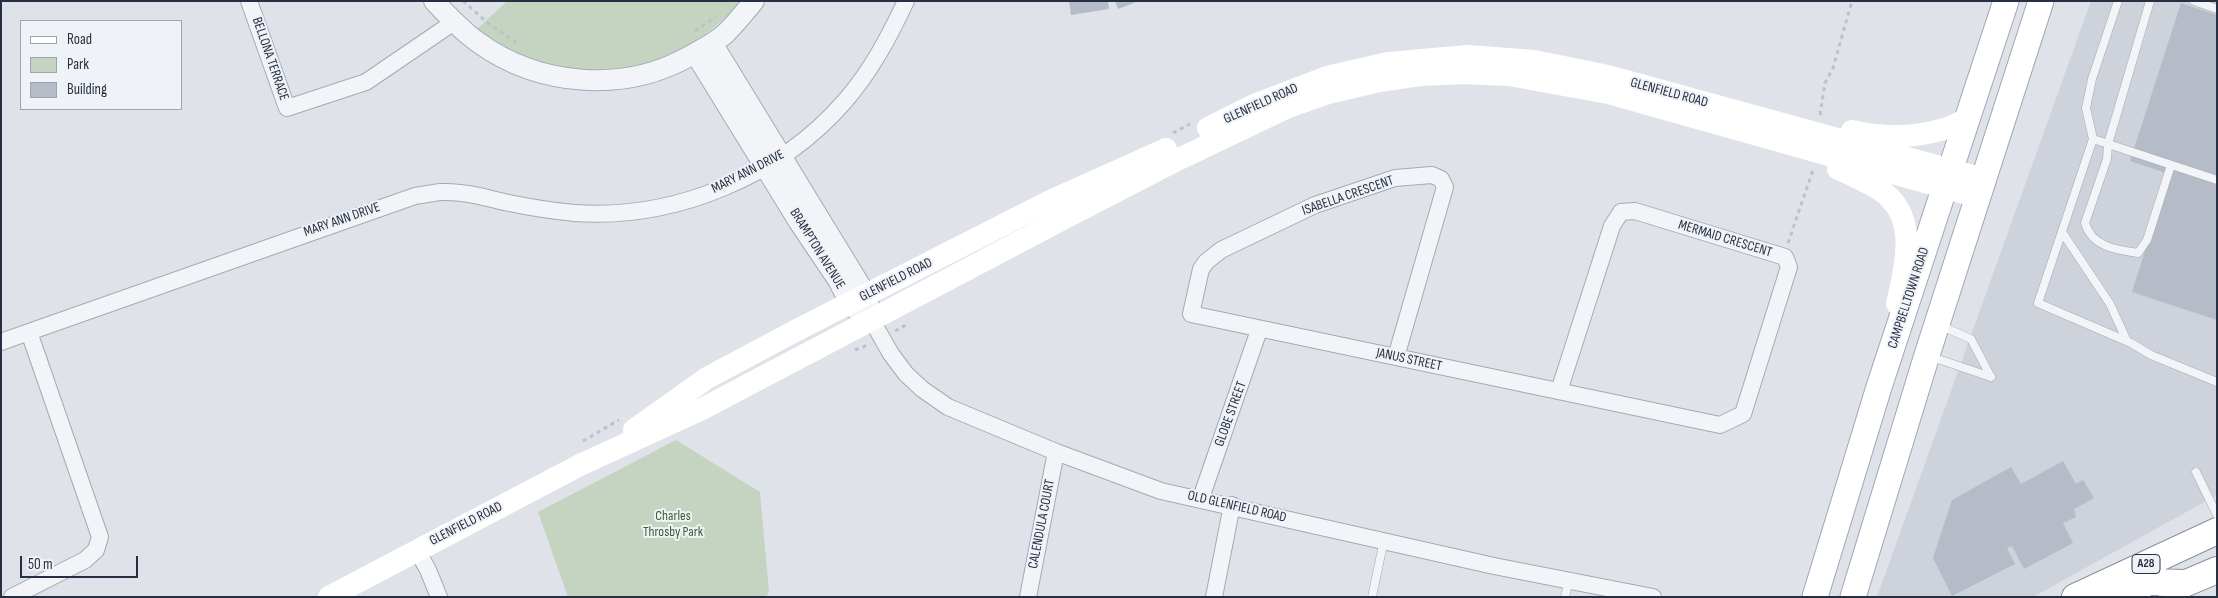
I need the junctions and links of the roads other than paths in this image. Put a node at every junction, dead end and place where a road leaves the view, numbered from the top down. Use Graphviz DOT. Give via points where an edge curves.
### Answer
graph roads {
  1 [pos="249,1"];
  2 [pos="434,1"];
  3 [pos="754,1"];
  4 [pos="906,1"];
  5 [pos="2006,1"];
  6 [pos="2041,1"];
  7 [pos="2118,1"];
  8 [pos="2150,1"];
  9 [pos="2194,1"];
  10 [pos="2217,9"];
  11 [pos="454,22"];
  12 [pos="698,44"];
  13 [pos="1666,92"];
  14 [pos="1968,118"];
  15 [pos="1761,138"];
  16 [pos="2094,139"];
  17 [pos="2108,144"];
  18 [pos="773,161"];
  19 [pos="2171,166"];
  20 [pos="1947,179"];
  21 [pos="2217,180"];
  22 [pos="1981,188"];
  23 [pos="2062,232"];
  24 [pos="858,299"];
  25 [pos="871,319"];
  26 [pos="1938,325"];
  27 [pos="1259,330"];
  28 [pos="29,332"];
  29 [pos="2127,341"];
  30 [pos="1,342"];
  31 [pos="1927,355"];
  32 [pos="1396,357"];
  33 [pos="2217,382"];
  34 [pos="1879,387"];
  35 [pos="1559,391"];
  36 [pos="1056,452"];
  37 [pos="604,453"];
  38 [pos="2196,472"];
  39 [pos="1201,498"];
  40 [pos="1232,505"];
  41 [pos="2217,515"];
  42 [pos="2217,530"];
  43 [pos="1384,540"];
  44 [pos="417,550"];
  45 [pos="2217,570"];
  46 [pos="1568,580"];
  47 [pos="2185,583"];
  48 [pos="12,597"];
  49 [pos="329,597"];
  50 [pos="439,597"];
  51 [pos="1028,597"];
  52 [pos="1214,597"];
  53 [pos="1372,597"];
  54 [pos="1565,597"];
  55 [pos="1653,597"];
  56 [pos="1815,597"];
  57 [pos="1853,597"];
  58 [pos="2076,597"];
  59 [pos="2117,597"];
  60 [pos="2156,597"];
  1 -- 11 [label="street, BELLONA TERRACE" via="287,108 366,82"];
  2 -- 11 [label="street"];
  3 -- 12 [label="street" via="726,33"];
  4 -- 18 [label="street, MARY ANN DRIVE" via="874,62 845,101 814,133"];
  5 -- 14 [label="main road, CAMPBELLTOWN ROAD"];
  6 -- 22 [label="main road"];
  7 -- 16 [label="lane" via="2092,79 2086,108"];
  8 -- 17 [label="lane"];
  9 -- 10 [label="lane"];
  11 -- 12 [label="street" via="480,44 520,66 564,77 632,78 673,65"];
  12 -- 18 [label="street, BRAMPTON AVENUE"];
  13 -- 14 [label="main road" via="1727,98 1862,134 1884,136 1945,130"];
  13 -- 20 [label="main road, GLENFIELD ROAD"];
  13 -- 24 [label="main road, GLENFIELD ROAD" via="1534,61 1468,56 1388,63 1327,77 1254,105 1125,169 1048,202"];
  14 -- 20 [label="main road, CAMPBELLTOWN ROAD"];
  15 -- 20 [label="main road, GLENFIELD ROAD"];
  15 -- 25 [label="main road, GLENFIELD ROAD" via="1608,93 1509,75 1463,73 1379,81 1288,107 1168,165"];
  15 -- 34 [label="main road" via="1880,190 1895,204 1902,217 1907,256"];
  16 -- 17 [label="lane"];
  16 -- 23 [label="lane"];
  17 -- 19 [label="lane"];
  17 -- 19 [label="lane" via="2107,160 2085,223 2096,242 2105,246 2138,253 2145,246"];
  18 -- 24 [label="street, BRAMPTON AVENUE"];
  18 -- 28 [label="street, MARY ANN DRIVE" via="728,185 676,204 616,213 555,211 442,192 415,196"];
  19 -- 21 [label="lane"];
  20 -- 22 [label="main road, GLENFIELD ROAD"];
  20 -- 34 [label="main road, CAMPBELLTOWN ROAD"];
  22 -- 26 [label="main road"];
  23 -- 29 [label="lane" via="2110,304"];
  23 -- 29 [label="lane" via="2038,303"];
  24 -- 25 [label="street, BRAMPTON AVENUE" via="852,307"];
  24 -- 37 [label="main road, GLENFIELD ROAD" via="707,378"];
  25 -- 36 [label="street, OLD GLENFIELD ROAD" via="890,354 922,389 948,407"];
  25 -- 37 [label="main road, GLENFIELD ROAD" via="702,409"];
  26 -- 31 [label="main road"];
  26 -- 31 [label="lane" via="1970,339 1991,377"];
  27 -- 32 [label="street, JANUS STREET"];
  27 -- 32 [label="street, ISABELLA CRESCENT" via="1191,314 1201,269 1206,262 1221,250 1315,205 1395,178 1432,175 1441,179 1445,187"];
  27 -- 39 [label="street, GLOBE STREET"];
  28 -- 30 [label="street, MARY ANN DRIVE"];
  28 -- 48 [label="street" via="100,537 96,550 85,560"];
  29 -- 33 [label="lane" via="2151,355"];
  31 -- 57 [label="main road"];
  32 -- 35 [label="street, JANUS STREET"];
  34 -- 56 [label="main road, CAMPBELLTOWN ROAD"];
  35 -- 35 [label="street, MERMAID CRESCENT" via="1720,426 1736,419 1743,414 1789,267 1785,257 1635,211 1621,212 1612,226"];
  36 -- 39 [label="street, OLD GLENFIELD ROAD" via="1161,491"];
  36 -- 51 [label="street, CALENDULA COURT"];
  37 -- 44 [label="main road, GLENFIELD ROAD"];
  38 -- 41 [label="lane"];
  39 -- 40 [label="street, OLD GLENFIELD ROAD"];
  40 -- 43 [label="street, OLD GLENFIELD ROAD"];
  40 -- 52 [label="street"];
  42 -- 58 [label="highway, A28"];
  43 -- 46 [label="street, OLD GLENFIELD ROAD"];
  43 -- 53 [label="lane"];
  44 -- 49 [label="main road, GLENFIELD ROAD"];
  44 -- 50 [label="street"];
  45 -- 47 [label="highway, A28"];
  46 -- 54 [label="lane"];
  46 -- 55 [label="street, OLD GLENFIELD ROAD"];
  47 -- 59 [label="highway" via="2149,582"];
  47 -- 60 [label="highway, A28"];
}
